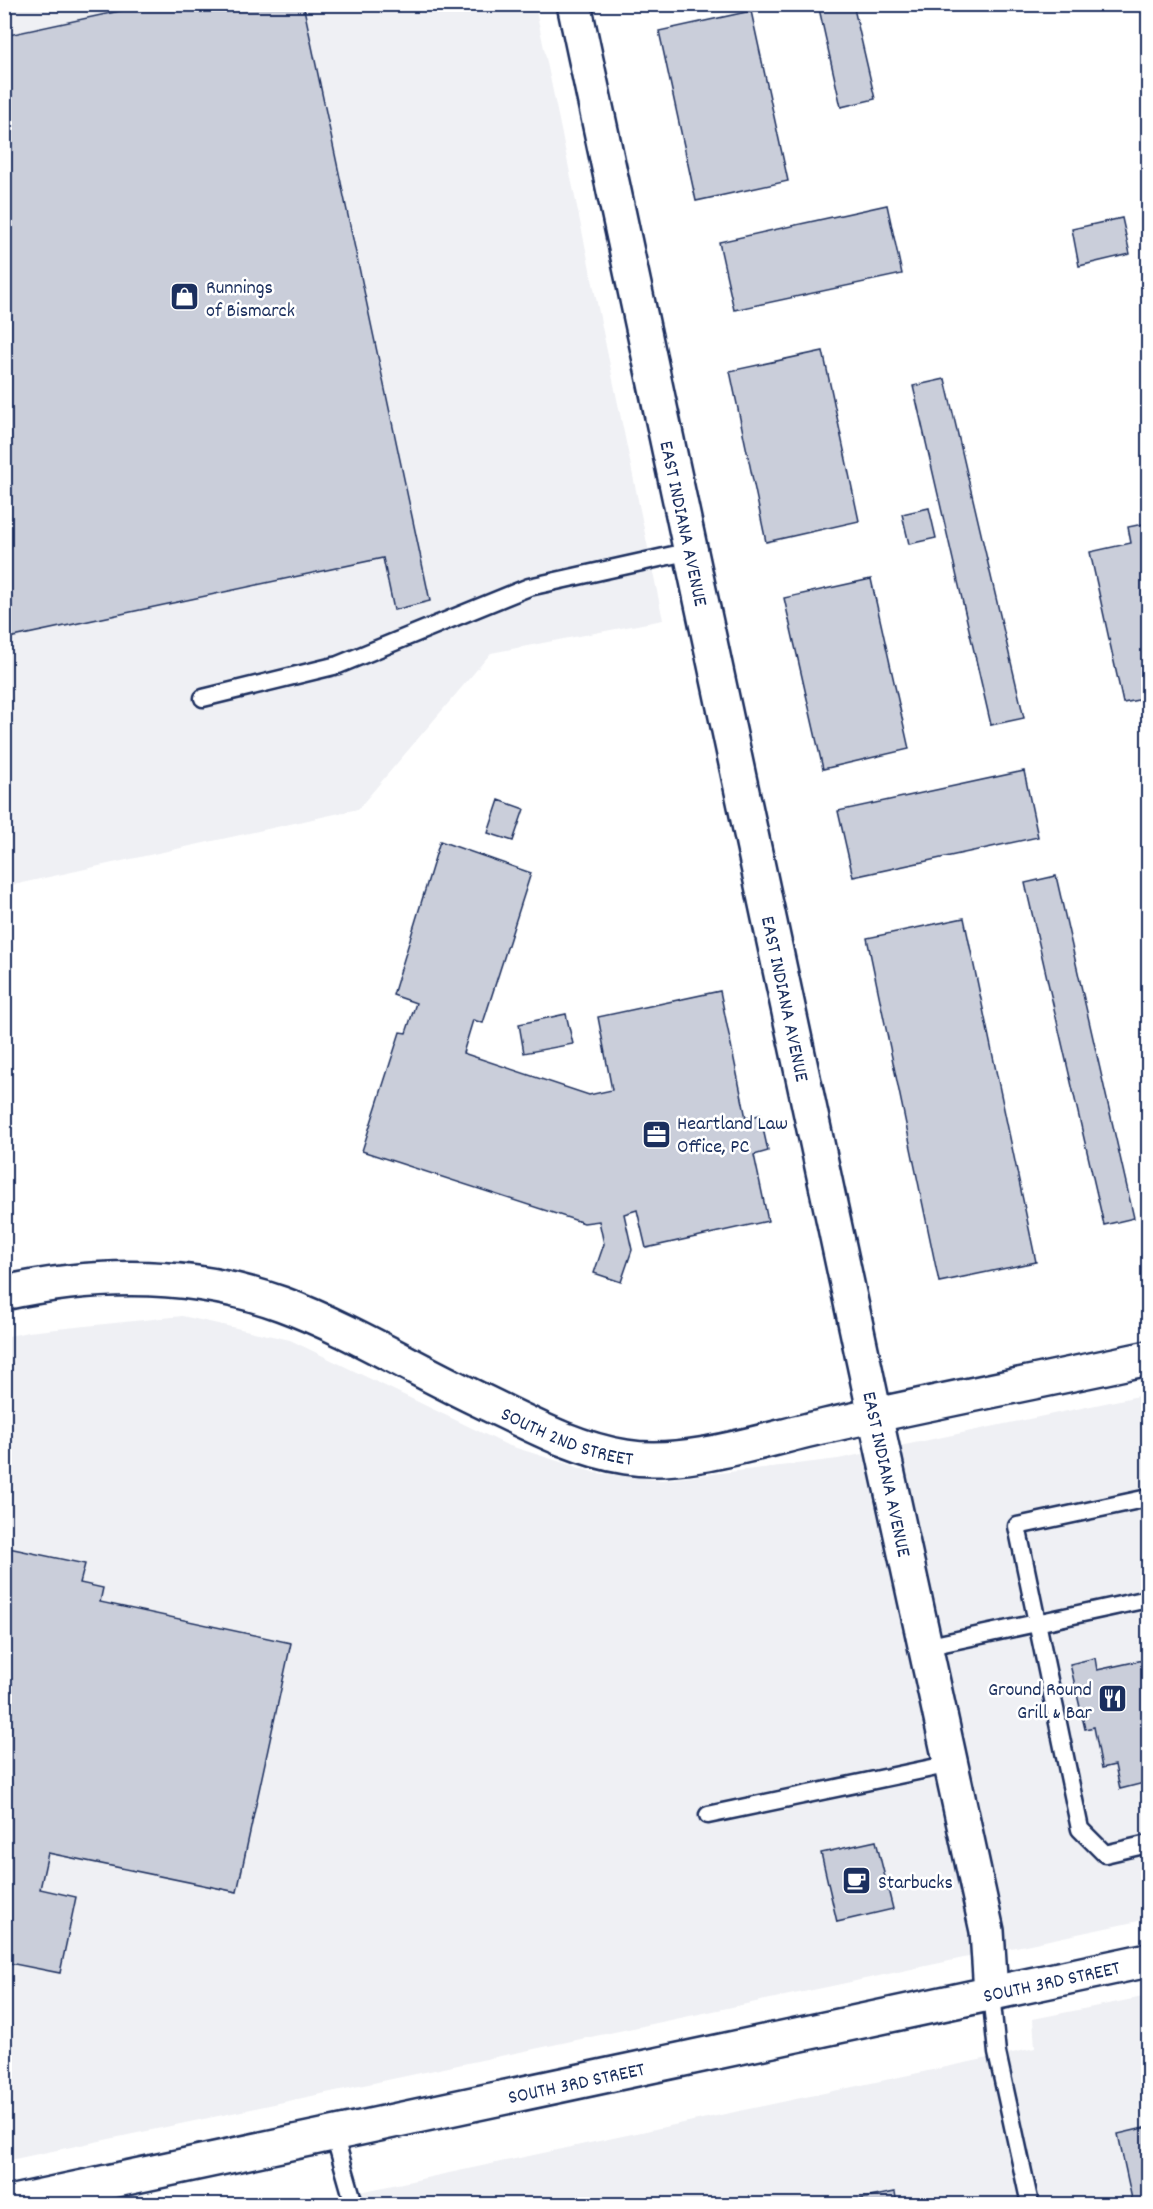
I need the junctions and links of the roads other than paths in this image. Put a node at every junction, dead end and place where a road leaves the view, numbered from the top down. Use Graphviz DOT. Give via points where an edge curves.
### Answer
graph roads {
  1 [pos="574,4"];
  2 [pos="691,551"];
  3 [pos="203,698"];
  4 [pos="4,1293"];
  5 [pos="1149,1358"];
  6 [pos="875,1415"];
  7 [pos="1149,1498"];
  8 [pos="1149,1599"];
  9 [pos="1037,1623"];
  10 [pos="925,1647"];
  11 [pos="951,1764"];
  12 [pos="708,1815"];
  13 [pos="1149,1844"];
  14 [pos="1149,1960"];
  15 [pos="992,1993"];
  16 [pos="334,2134"];
  17 [pos="4,2204"];
  18 [pos="354,2205"];
  19 [pos="1030,2205"];
  1 -- 2 [label="street, EAST INDIANA AVENUE"];
  2 -- 3 [label="lane" via="529,587 338,665"];
  2 -- 6 [label="street, EAST INDIANA AVENUE"];
  4 -- 6 [label="street, SOUTH 2ND STREET" via="134,1279 199,1283 238,1291 312,1317 576,1445 628,1458 689,1458"];
  5 -- 6 [label="street, SOUTH 2ND STREET"];
  6 -- 10 [label="street, EAST INDIANA AVENUE"];
  7 -- 9 [label="lane" via="1017,1526"];
  8 -- 9 [label="lane"];
  9 -- 10 [label="lane"];
  9 -- 13 [label="lane" via="1080,1829 1105,1854"];
  10 -- 11 [label="street, EAST INDIANA AVENUE"];
  11 -- 12 [label="lane"];
  11 -- 15 [label="street, EAST INDIANA AVENUE" via="987,1931"];
  14 -- 15 [label="street, SOUTH 3RD STREET"];
  15 -- 16 [label="street, SOUTH 3RD STREET"];
  15 -- 19 [label="lane" via="997,2053"];
  16 -- 17 [label="street, SOUTH 3RD STREET"];
  16 -- 18 [label="lane"];
}
